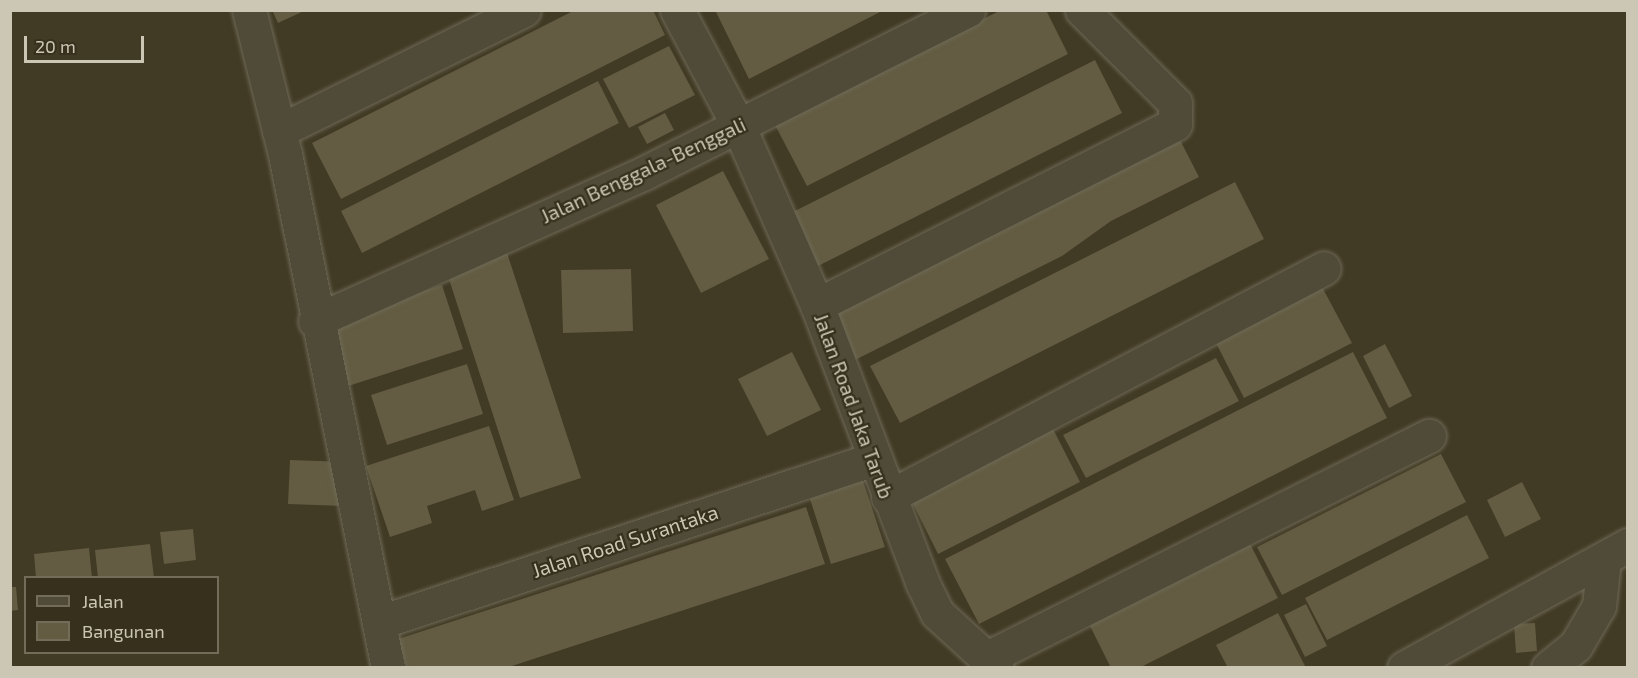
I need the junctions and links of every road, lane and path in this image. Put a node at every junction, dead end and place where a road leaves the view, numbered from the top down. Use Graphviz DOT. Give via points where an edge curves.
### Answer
graph roads {
  1 [pos="249,10"];
  2 [pos="524,10"];
  3 [pos="677,10"];
  4 [pos="968,10"];
  5 [pos="1082,10"];
  6 [pos="738,125"];
  7 [pos="279,131"];
  8 [pos="1324,268"];
  9 [pos="817,304"];
  10 [pos="315,321"];
  11 [pos="1429,436"];
  12 [pos="871,460"];
  13 [pos="888,497"];
  14 [pos="1616,552"];
  15 [pos="380,622"];
  16 [pos="991,663"];
  17 [pos="388,668"];
  18 [pos="1404,668"];
  19 [pos="1548,668"];
  1 -- 7 [label="street"];
  2 -- 7 [label="street"];
  3 -- 6 [label="street, Jalan Road Jaka Tarub"];
  4 -- 6 [label="street, Jalan Benggala-Benggali"];
  5 -- 9 [label="street" via="1175,104 1175,124"];
  6 -- 9 [label="street, Jalan Road Jaka Tarub"];
  6 -- 10 [label="street, Jalan Benggala-Benggali"];
  7 -- 10 [label="street"];
  8 -- 13 [label="street"];
  9 -- 12 [label="street, Jalan Road Jaka Tarub"];
  10 -- 15 [label="street"];
  11 -- 16 [label="street"];
  12 -- 13 [label="street, Jalan Road Jaka Tarub"];
  12 -- 15 [label="street, Jalan Road Surantaka"];
  13 -- 16 [label="street, Jalan Road Jaka Tarub" via="937,613"];
  14 -- 18 [label="street"];
  14 -- 19 [label="street" via="1599,606 1576,645"];
  15 -- 17 [label="street"];
}
